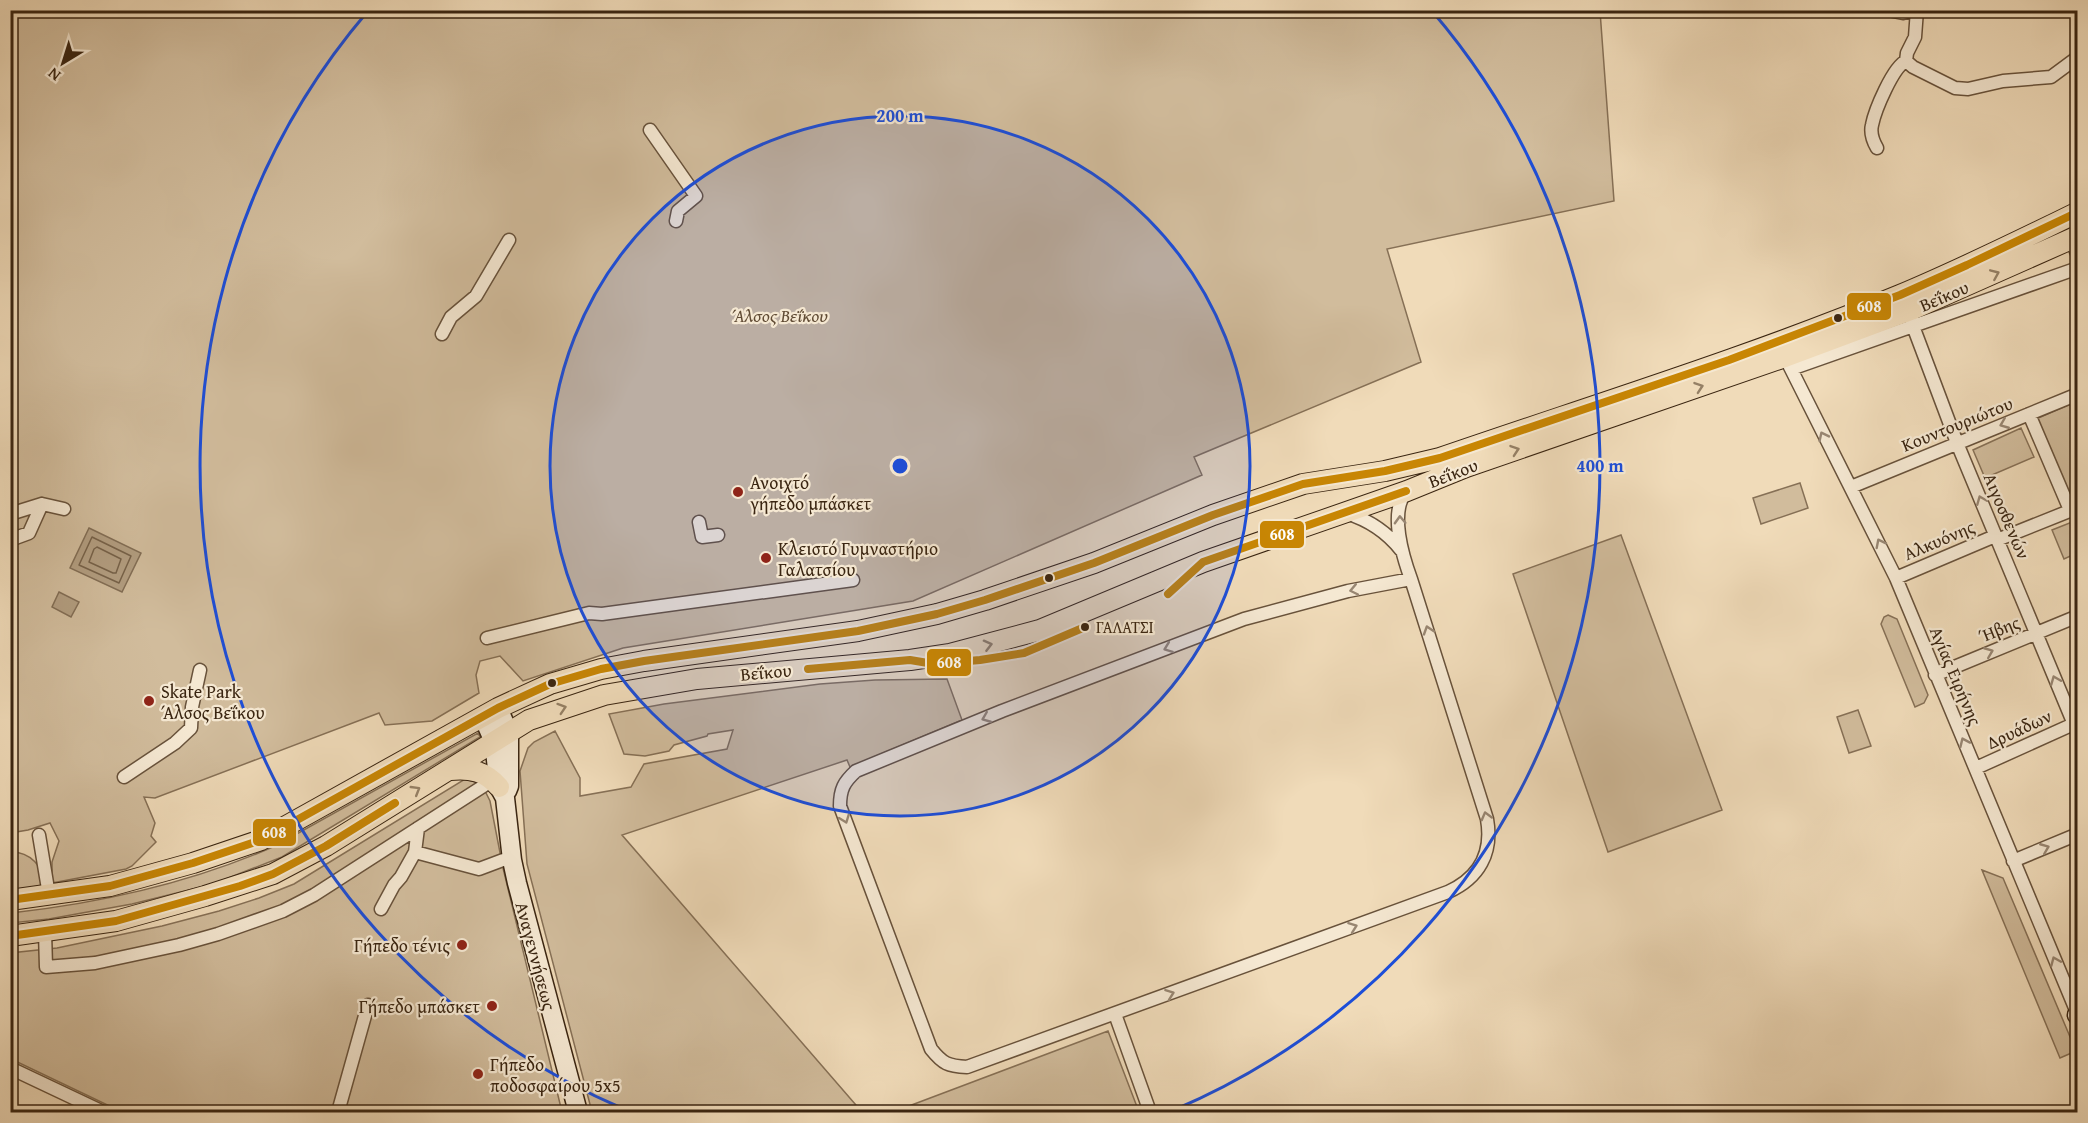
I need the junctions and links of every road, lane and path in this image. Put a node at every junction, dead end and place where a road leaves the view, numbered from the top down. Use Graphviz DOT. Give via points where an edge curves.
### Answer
graph roads {
  1 [pos="1888,10"];
  2 [pos="1916,10"];
  3 [pos="2078,57"];
  4 [pos="1906,61"];
  5 [pos="650,130"];
  6 [pos="1877,148"];
  7 [pos="2078,212"];
  8 [pos="676,221"];
  9 [pos="509,240"];
  10 [pos="2075,244"];
  11 [pos="2078,268"];
  12 [pos="1912,318"];
  13 [pos="442,334"];
  14 [pos="1788,363"];
  15 [pos="2078,394"];
  16 [pos="2029,414"];
  17 [pos="1957,443"];
  18 [pos="1851,487"];
  19 [pos="1407,491"];
  20 [pos="42,504"];
  21 [pos="64,509"];
  22 [pos="2074,509"];
  23 [pos="1343,512"];
  24 [pos="10,514"];
  25 [pos="699,522"];
  26 [pos="718,535"];
  27 [pos="1996,538"];
  28 [pos="10,540"];
  29 [pos="1401,550"];
  30 [pos="1896,578"];
  31 [pos="1411,579"];
  32 [pos="853,580"];
  33 [pos="2078,616"];
  34 [pos="2036,633"];
  35 [pos="487,638"];
  36 [pos="200,670"];
  37 [pos="1935,675"];
  38 [pos="491,712"];
  39 [pos="2076,726"];
  40 [pos="502,737"];
  41 [pos="1976,768"];
  42 [pos="450,770"];
  43 [pos="124,777"];
  44 [pos="496,790"];
  45 [pos="418,828"];
  46 [pos="2078,834"];
  47 [pos="39,835"];
  48 [pos="415,852"];
  49 [pos="503,860"];
  50 [pos="2013,861"];
  51 [pos="49,895"];
  52 [pos="10,900"];
  53 [pos="381,909"];
  54 [pos="45,932"];
  55 [pos="10,936"];
  56 [pos="368,1005"];
  57 [pos="1115,1014"];
  58 [pos="2077,1015"];
  59 [pos="10,1068"];
  60 [pos="103,1113"];
  61 [pos="338,1113"];
  62 [pos="578,1113"];
  63 [pos="1150,1113"];
  1 -- 2 [label="street" via="1903,14"];
  2 -- 4 [label="street" via="1915,37"];
  3 -- 4 [label="street" via="2051,77 1968,89 1955,88"];
  4 -- 6 [label="street" via="1890,79 1872,124"];
  5 -- 8 [label="street" via="696,196 678,211"];
  7 -- 38 [label="main road, Βεΐκου" via="1898,296 1770,345 1440,458 1303,484 1095,563 936,614 858,631 601,669 550,684"];
  9 -- 13 [label="street" via="476,296 452,317"];
  12 -- 10 [label="main road, Βεΐκου, one-way"];
  11 -- 12 [label="street"];
  12 -- 14 [label="main road, Βεΐκου"];
  12 -- 17 [label="street, Αιγοσθενών"];
  18 -- 14 [label="street, Αγίας Ειρήνης, one-way"];
  19 -- 14 [label="main road, Βεΐκου, one-way" via="1466,467"];
  15 -- 16 [label="street, Κουντουριώτου"];
  16 -- 17 [label="street, Κουντουριώτου, one-way"];
  16 -- 22 [label="street"];
  17 -- 18 [label="street, Κουντουριώτου"];
  27 -- 17 [label="street, Αιγοσθενών, one-way"];
  30 -- 18 [label="street, Αγίας Ειρήνης, one-way"];
  19 -- 23 [label="main road, Βεΐκου"];
  29 -- 19 [label="street, one-way" via="1400,504"];
  20 -- 21 [label="street"];
  20 -- 24 [label="street"];
  20 -- 28 [label="street" via="29,533"];
  22 -- 27 [label="street, Αλκυόνης"];
  23 -- 29 [label="street" via="1376,526"];
  40 -- 23 [label="main road, Βεΐκου, one-way" via="529,720 604,695 697,679 930,657 1011,639 1094,609 1203,562"];
  25 -- 26 [label="street" via="702,537"];
  27 -- 30 [label="street, Αλκυόνης"];
  27 -- 34 [label="street, Αιγοσθενών"];
  29 -- 31 [label="street"];
  30 -- 37 [label="street, Αγίας Ειρήνης"];
  57 -- 31 [label="street, one-way" via="1448,892 1461,885 1480,865 1490,840 1487,819"];
  31 -- 57 [label="street, one-way" via="1348,591 1244,619 1002,711 856,771 845,780 840,806 931,1049 940,1060 951,1066 967,1067"];
  32 -- 35 [label="street" via="589,613"];
  33 -- 34 [label="street, Ήβης"];
  37 -- 34 [label="street, Ήβης, one-way"];
  39 -- 34 [label="street, Αιγοσθενών, one-way"];
  36 -- 43 [label="street" via="191,728"];
  41 -- 37 [label="street, Αγίας Ειρήνης, one-way"];
  38 -- 40 [label="street, Αναγεννήσεως"];
  38 -- 51 [label="main road, Βεΐκου" via="261,840 110,886"];
  39 -- 41 [label="street, Δρυάδων"];
  40 -- 42 [label="main road, Βεΐκου"];
  40 -- 44 [label="street, Αναγεννήσεως"];
  41 -- 50 [label="street, Αγίας Ειρήνης"];
  42 -- 44 [label="main road" via="466,768 481,772 492,779"];
  54 -- 42 [label="main road, Βεΐκου, one-way" via="116,921 273,874"];
  44 -- 45 [label="street"];
  44 -- 62 [label="street, Αναγεννήσεως"];
  45 -- 48 [label="street"];
  45 -- 54 [label="street" via="304,900 218,934 95,963 46,968"];
  50 -- 46 [label="street, one-way"];
  47 -- 51 [label="street"];
  48 -- 49 [label="street" via="479,869"];
  48 -- 53 [label="street"];
  58 -- 50 [label="street, Αγίας Ειρήνης, one-way"];
  51 -- 52 [label="main road, Βεΐκου"];
  54 -- 55 [label="main road, Βεΐκου"];
  56 -- 61 [label="street"];
  57 -- 63 [label="street"];
  59 -- 60 [label="street"];
}
